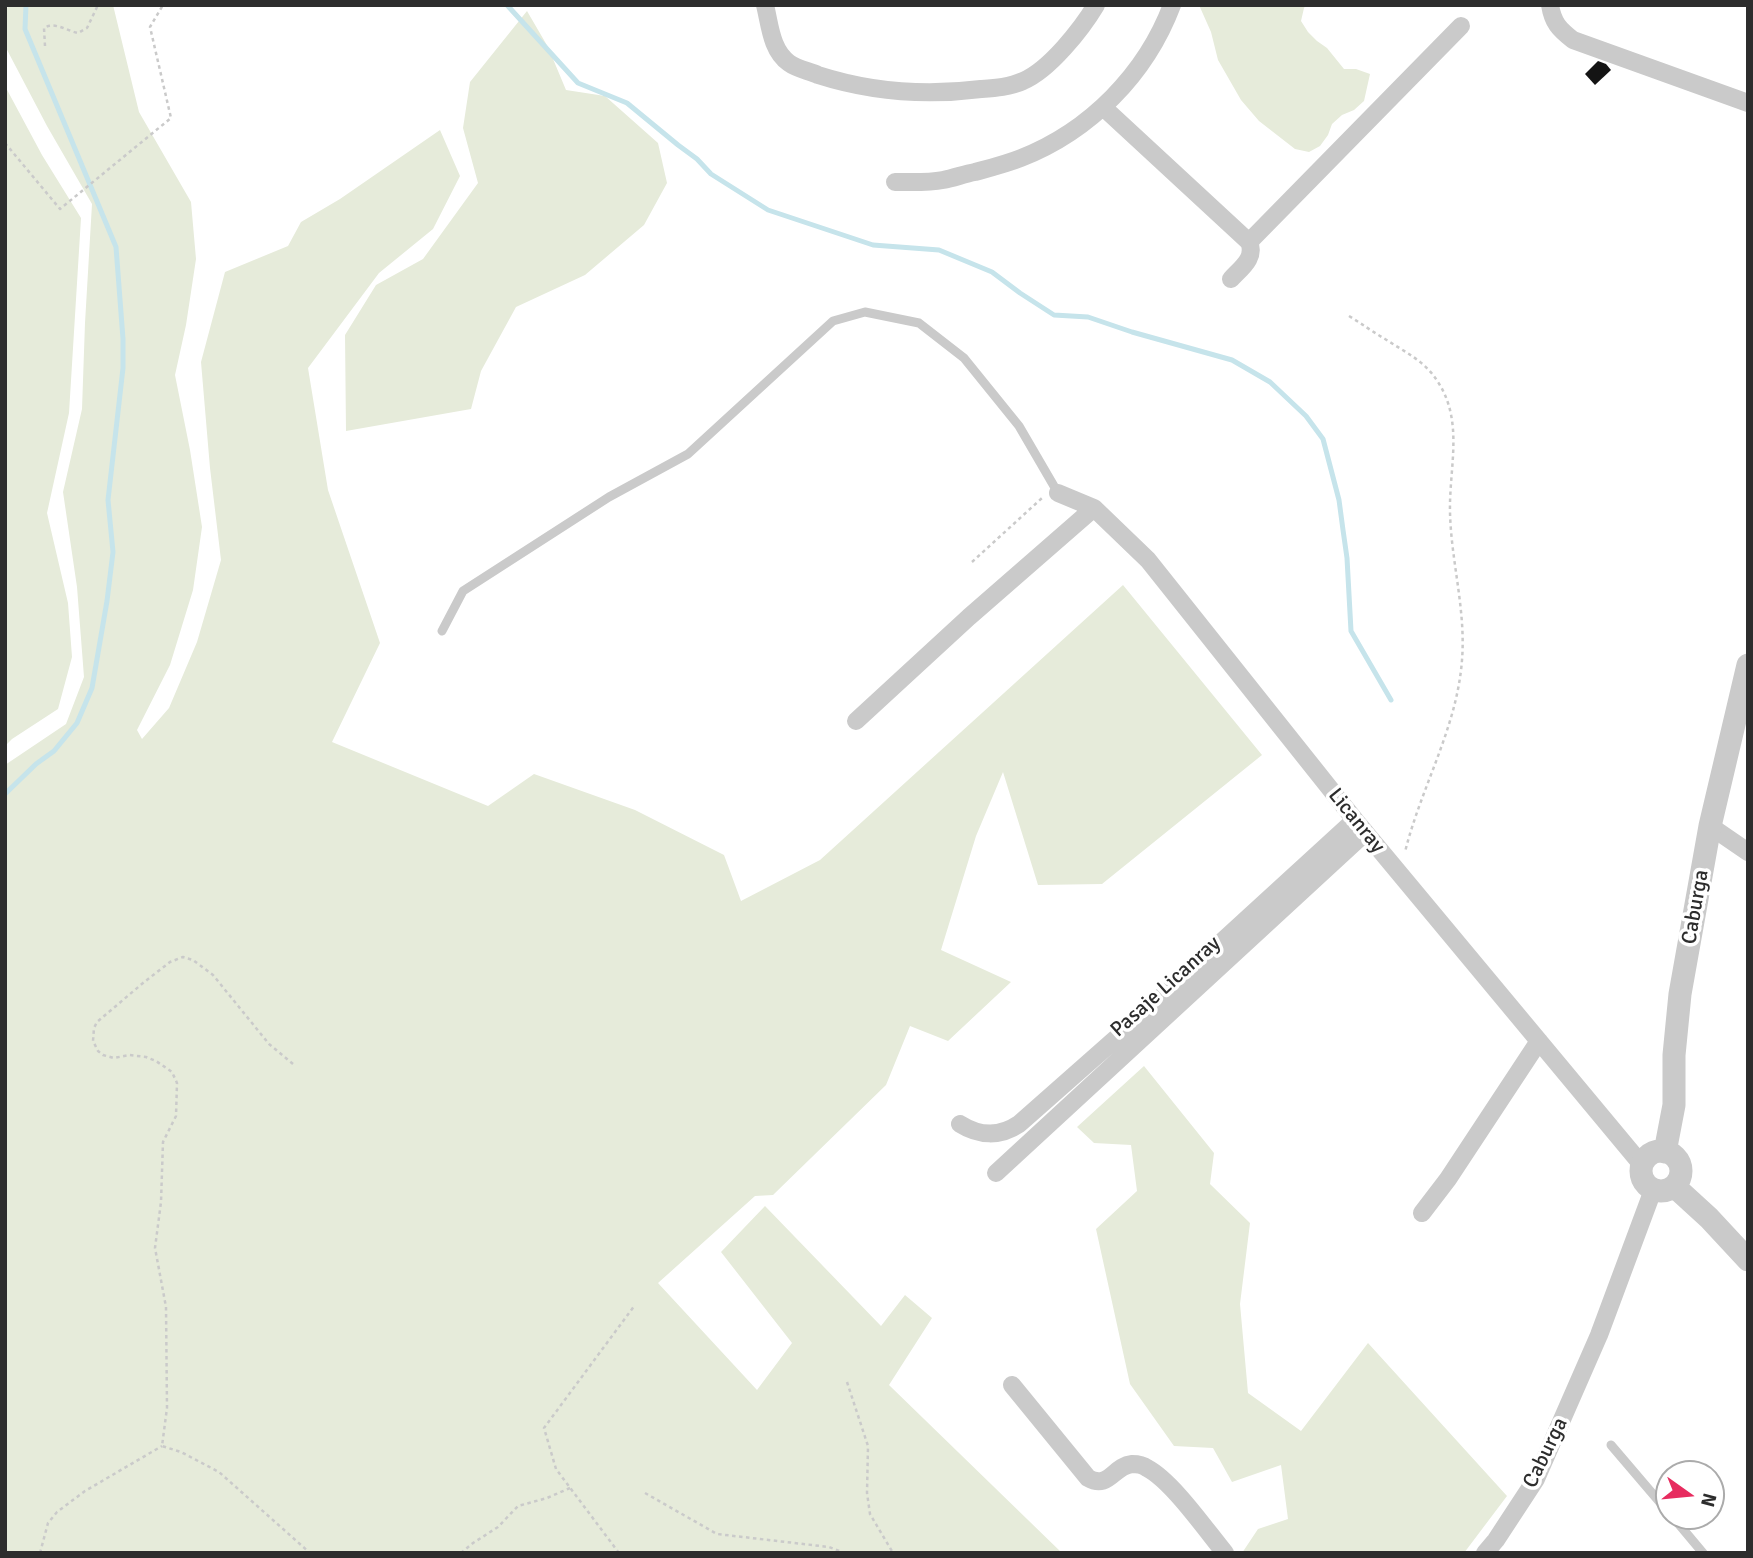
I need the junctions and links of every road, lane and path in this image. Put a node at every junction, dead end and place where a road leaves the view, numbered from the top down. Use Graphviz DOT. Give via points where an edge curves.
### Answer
graph roads {
  1 [pos="98,5"];
  2 [pos="163,5"];
  3 [pos="765,5"];
  4 [pos="1096,5"];
  5 [pos="1172,5"];
  6 [pos="1550,5"];
  7 [pos="1461,26"];
  8 [pos="45,46"];
  9 [pos="1748,103"];
  10 [pos="1103,107"];
  11 [pos="5,143"];
  12 [pos="895,182"];
  13 [pos="1249,242"];
  14 [pos="1231,279"];
  15 [pos="1349,316"];
  16 [pos="1058,493"];
  17 [pos="1094,508"];
  18 [pos="972,562"];
  19 [pos="442,631"];
  20 [pos="1748,665"];
  21 [pos="1744,699"];
  22 [pos="856,721"];
  23 [pos="1710,826"];
  24 [pos="1360,827"];
  25 [pos="1748,852"];
  26 [pos="1403,879"];
  27 [pos="1539,1041"];
  28 [pos="293,1064"];
  29 [pos="960,1124"];
  30 [pos="1665,1152"];
  31 [pos="1642,1165"];
  32 [pos="996,1173"];
  33 [pos="1663,1188"];
  34 [pos="1422,1213"];
  35 [pos="1748,1260"];
  36 [pos="635,1305"];
  37 [pos="847,1382"];
  38 [pos="1012,1385"];
  39 [pos="1611,1445"];
  40 [pos="162,1446"];
  41 [pos="570,1488"];
  42 [pos="645,1493"];
  43 [pos="1655,1496"];
  44 [pos="1684,1530"];
  45 [pos="40,1553"];
  46 [pos="310,1553"];
  47 [pos="461,1553"];
  48 [pos="619,1553"];
  49 [pos="845,1553"];
  50 [pos="893,1553"];
  51 [pos="1225,1553"];
  52 [pos="1485,1553"];
  53 [pos="1703,1553"];
  1 -- 8 [label="path" via="87,28 78,33 53,24 44,28"];
  2 -- 11 [label="path" via="150,27 171,118 60,209"];
  3 -- 4 [label="street" via="775,47 799,68 845,84 890,91 963,92 1001,87 1034,75 1074,36"];
  5 -- 10 [label="street" via="1147,55"];
  6 -- 9 [label="street" via="1559,29 1573,40"];
  7 -- 13 [label="street"];
  10 -- 12 [label="street" via="1065,136 1021,158 943,180"];
  10 -- 13 [label="street"];
  13 -- 14 [label="street" via="1250,258"];
  15 -- 26 [label="path" via="1430,371 1445,394 1454,433 1450,512 1462,622 1461,674 1450,725 1407,844 1400,873"];
  16 -- 17 [label="street, Licanray"];
  16 -- 18 [label="path" via="1044,497"];
  16 -- 19 [label="lane" via="1019,426 964,358 919,323 865,312 833,321 688,454 609,497 463,590"];
  17 -- 22 [label="street"];
  17 -- 24 [label="street, Licanray" via="1148,559"];
  20 -- 21 [label="street, Caburga"];
  21 -- 23 [label="street, Caburga"];
  23 -- 25 [label="street"];
  23 -- 30 [label="street, Caburga" via="1680,994 1674,1105"];
  24 -- 26 [label="street, Licanray"];
  24 -- 29 [label="street" via="1019,1124 987,1134"];
  24 -- 32 [label="street, Pasaje Licanray"];
  26 -- 27 [label="street, Licanray"];
  27 -- 31 [label="street, Licanray"];
  27 -- 34 [label="street"];
  28 -- 40 [label="path" via="268,1044 213,975 183,957 143,983 94,1028 93,1041 103,1055 156,1060 172,1072 177,1083 176,1116 163,1142 155,1248 166,1307 167,1408"];
  30 -- 31 [label="street" via="1654,1153"];
  30 -- 33 [label="street, Caburga" via="1679,1164 1680,1176"];
  31 -- 33 [label="street" via="1644,1182"];
  33 -- 35 [label="street" via="1710,1218"];
  33 -- 52 [label="street, Caburga" via="1536,1479"];
  36 -- 41 [label="path" via="544,1428 556,1469"];
  37 -- 50 [label="path" via="868,1446 870,1514"];
  38 -- 51 [label="street" via="1088,1478 1102,1482 1133,1464 1149,1468 1170,1486"];
  39 -- 43 [label="lane"];
  40 -- 45 [label="path" via="57,1512 48,1523"];
  40 -- 46 [label="path" via="219,1472"];
  41 -- 47 [label="path" via="518,1506"];
  41 -- 48 [label="path"];
  42 -- 49 [label="path" via="717,1534 829,1547"];
  44 -- 53 [label="lane"];
}
